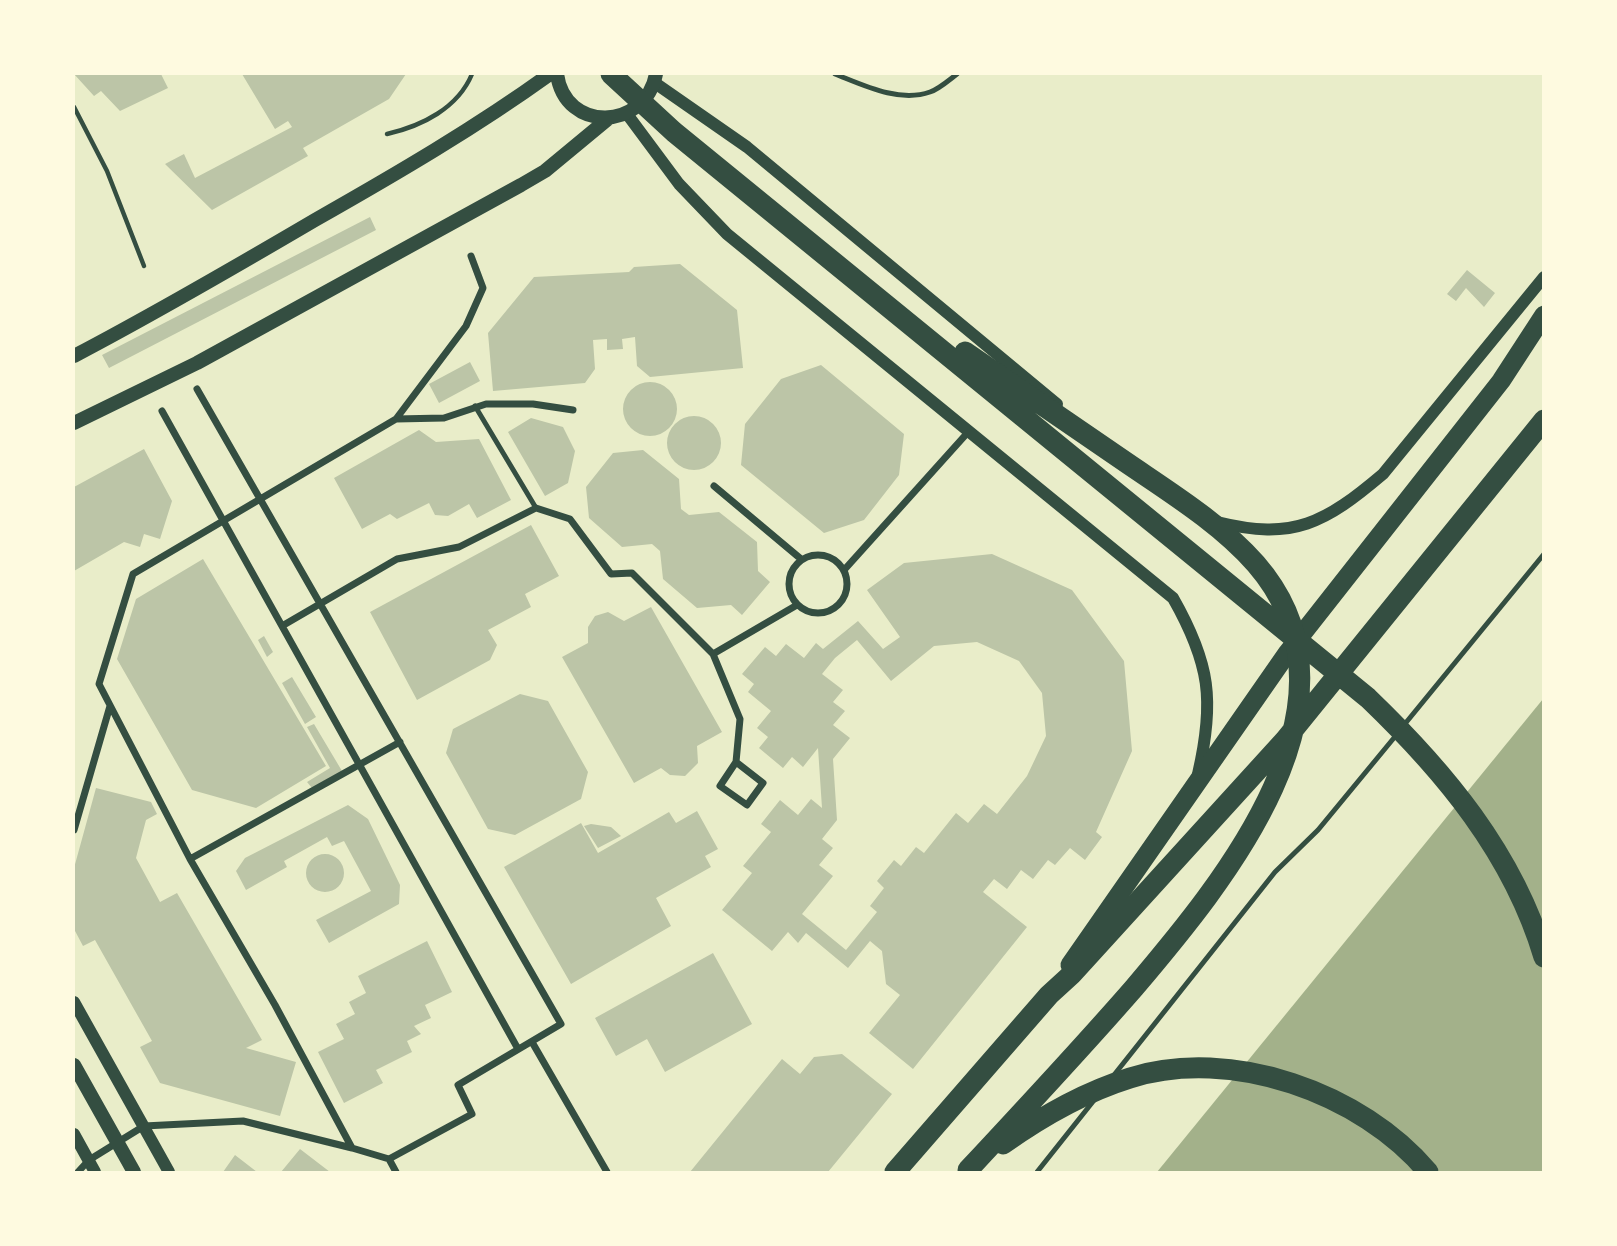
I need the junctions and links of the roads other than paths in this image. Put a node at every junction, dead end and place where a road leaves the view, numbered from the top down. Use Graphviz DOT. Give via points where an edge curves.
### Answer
graph roads {
  1 [pos="551,74"];
  2 [pos="558,74"];
  3 [pos="611,74"];
  4 [pos="624,74"];
  5 [pos="835,74"];
  6 [pos="957,74"];
  7 [pos="655,78"];
  8 [pos="627,114"];
  9 [pos="609,118"];
  10 [pos="471,256"];
  11 [pos="1544,277"];
  12 [pos="1544,316"];
  13 [pos="920,321"];
  14 [pos="74,356"];
  15 [pos="197,389"];
  16 [pos="475,406"];
  17 [pos="572,410"];
  18 [pos="162,411"];
  19 [pos="396,419"];
  20 [pos="1544,420"];
  21 [pos="74,423"];
  22 [pos="970,430"];
  23 [pos="714,486"];
  24 [pos="260,499"];
  25 [pos="536,508"];
  26 [pos="223,521"];
  27 [pos="1544,554"];
  28 [pos="801,559"];
  29 [pos="845,569"];
  30 [pos="320,604"];
  31 [pos="797,605"];
  32 [pos="282,625"];
  33 [pos="713,654"];
  34 [pos="110,706"];
  35 [pos="400,742"];
  36 [pos="736,762"];
  37 [pos="360,764"];
  38 [pos="1195,789"];
  39 [pos="74,830"];
  40 [pos="190,859"];
  41 [pos="1544,912"];
  42 [pos="1544,957"];
  43 [pos="1049,995"];
  44 [pos="74,1002"];
  45 [pos="532,1042"];
  46 [pos="518,1049"];
  47 [pos="74,1066"];
  48 [pos="144,1126"];
  49 [pos="74,1134"];
  50 [pos="352,1148"];
  51 [pos="389,1159"];
  52 [pos="89,1160"];
  53 [pos="966,1171"];
  54 [pos="78,1172"];
  55 [pos="95,1172"];
  56 [pos="134,1172"];
  57 [pos="169,1172"];
  58 [pos="397,1172"];
  59 [pos="607,1172"];
  60 [pos="895,1172"];
  61 [pos="1037,1172"];
  62 [pos="1428,1172"];
  1 -- 14 [label="main road" via="487,119 386,179 170,306"];
  2 -- 9 [label="main road" via="569,102 594,117"];
  3 -- 42 [label="highway" via="674,132 1368,698 1432,763 1474,816 1505,865"];
  4 -- 13 [label="highway"];
  5 -- 6 [label="lane" via="875,89 914,96 932,92"];
  7 -- 8 [label="main road" via="649,96"];
  7 -- 11 [label="street" via="747,147 1172,499 1203,518 1239,527 1296,528 1324,518 1352,500 1383,474"];
  8 -- 9 [label="main road"];
  8 -- 22 [label="street" via="679,184 727,234"];
  9 -- 21 [label="main road" via="545,171 197,363"];
  10 -- 19 [label="street" via="484,288 466,326"];
  12 -- 38 [label="highway" via="1501,381 1288,652"];
  13 -- 41 [label="highway" via="1376,687 1449,761 1514,851"];
  13 -- 53 [label="highway" via="1170,492 1257,565 1288,620 1299,679 1289,746 1254,829 1174,940 1082,1048"];
  15 -- 24 [label="street"];
  16 -- 17 [label="street" via="533,404"];
  16 -- 19 [label="street" via="444,418"];
  16 -- 25 [label="lane"];
  18 -- 26 [label="street"];
  19 -- 24 [label="street"];
  20 -- 43 [label="highway" via="1284,740"];
  22 -- 29 [label="street"];
  22 -- 38 [label="street" via="1173,598 1195,636 1208,689 1207,734"];
  23 -- 28 [label="street"];
  24 -- 26 [label="street"];
  24 -- 30 [label="street"];
  25 -- 30 [label="street" via="459,547 397,559"];
  25 -- 33 [label="street" via="570,519 611,575 632,573"];
  26 -- 32 [label="street"];
  26 -- 34 [label="street" via="133,574 99,684"];
  27 -- 61 [label="lane" via="1318,830 1275,872"];
  28 -- 29 [label="street" via="817,554 833,558"];
  28 -- 31 [label="street" via="790,573 789,590"];
  29 -- 31 [label="street" via="848,586 842,602 829,612 812,613"];
  30 -- 32 [label="street"];
  30 -- 35 [label="street"];
  31 -- 33 [label="street"];
  32 -- 37 [label="street"];
  33 -- 36 [label="street" via="740,719"];
  34 -- 39 [label="street"];
  34 -- 40 [label="street"];
  35 -- 37 [label="street"];
  35 -- 45 [label="street" via="561,1024"];
  36 -- 36 [label="street" via="720,786 747,805 763,783"];
  37 -- 40 [label="street"];
  37 -- 46 [label="street"];
  38 -- 43 [label="highway"];
  40 -- 50 [label="street"];
  43 -- 60 [label="highway"];
  44 -- 48 [label="street"];
  45 -- 46 [label="street"];
  45 -- 59 [label="street"];
  46 -- 51 [label="street" via="458,1085 472,1114"];
  47 -- 56 [label="main road"];
  48 -- 50 [label="street" via="243,1122"];
  48 -- 52 [label="street"];
  48 -- 57 [label="street"];
  49 -- 52 [label="street"];
  50 -- 51 [label="street"];
  51 -- 58 [label="street"];
  52 -- 54 [label="street"];
  52 -- 55 [label="street"];
  53 -- 62 [label="highway" via="1076,1100 1130,1078 1174,1069 1268,1077 1312,1091 1387,1130"];
}
